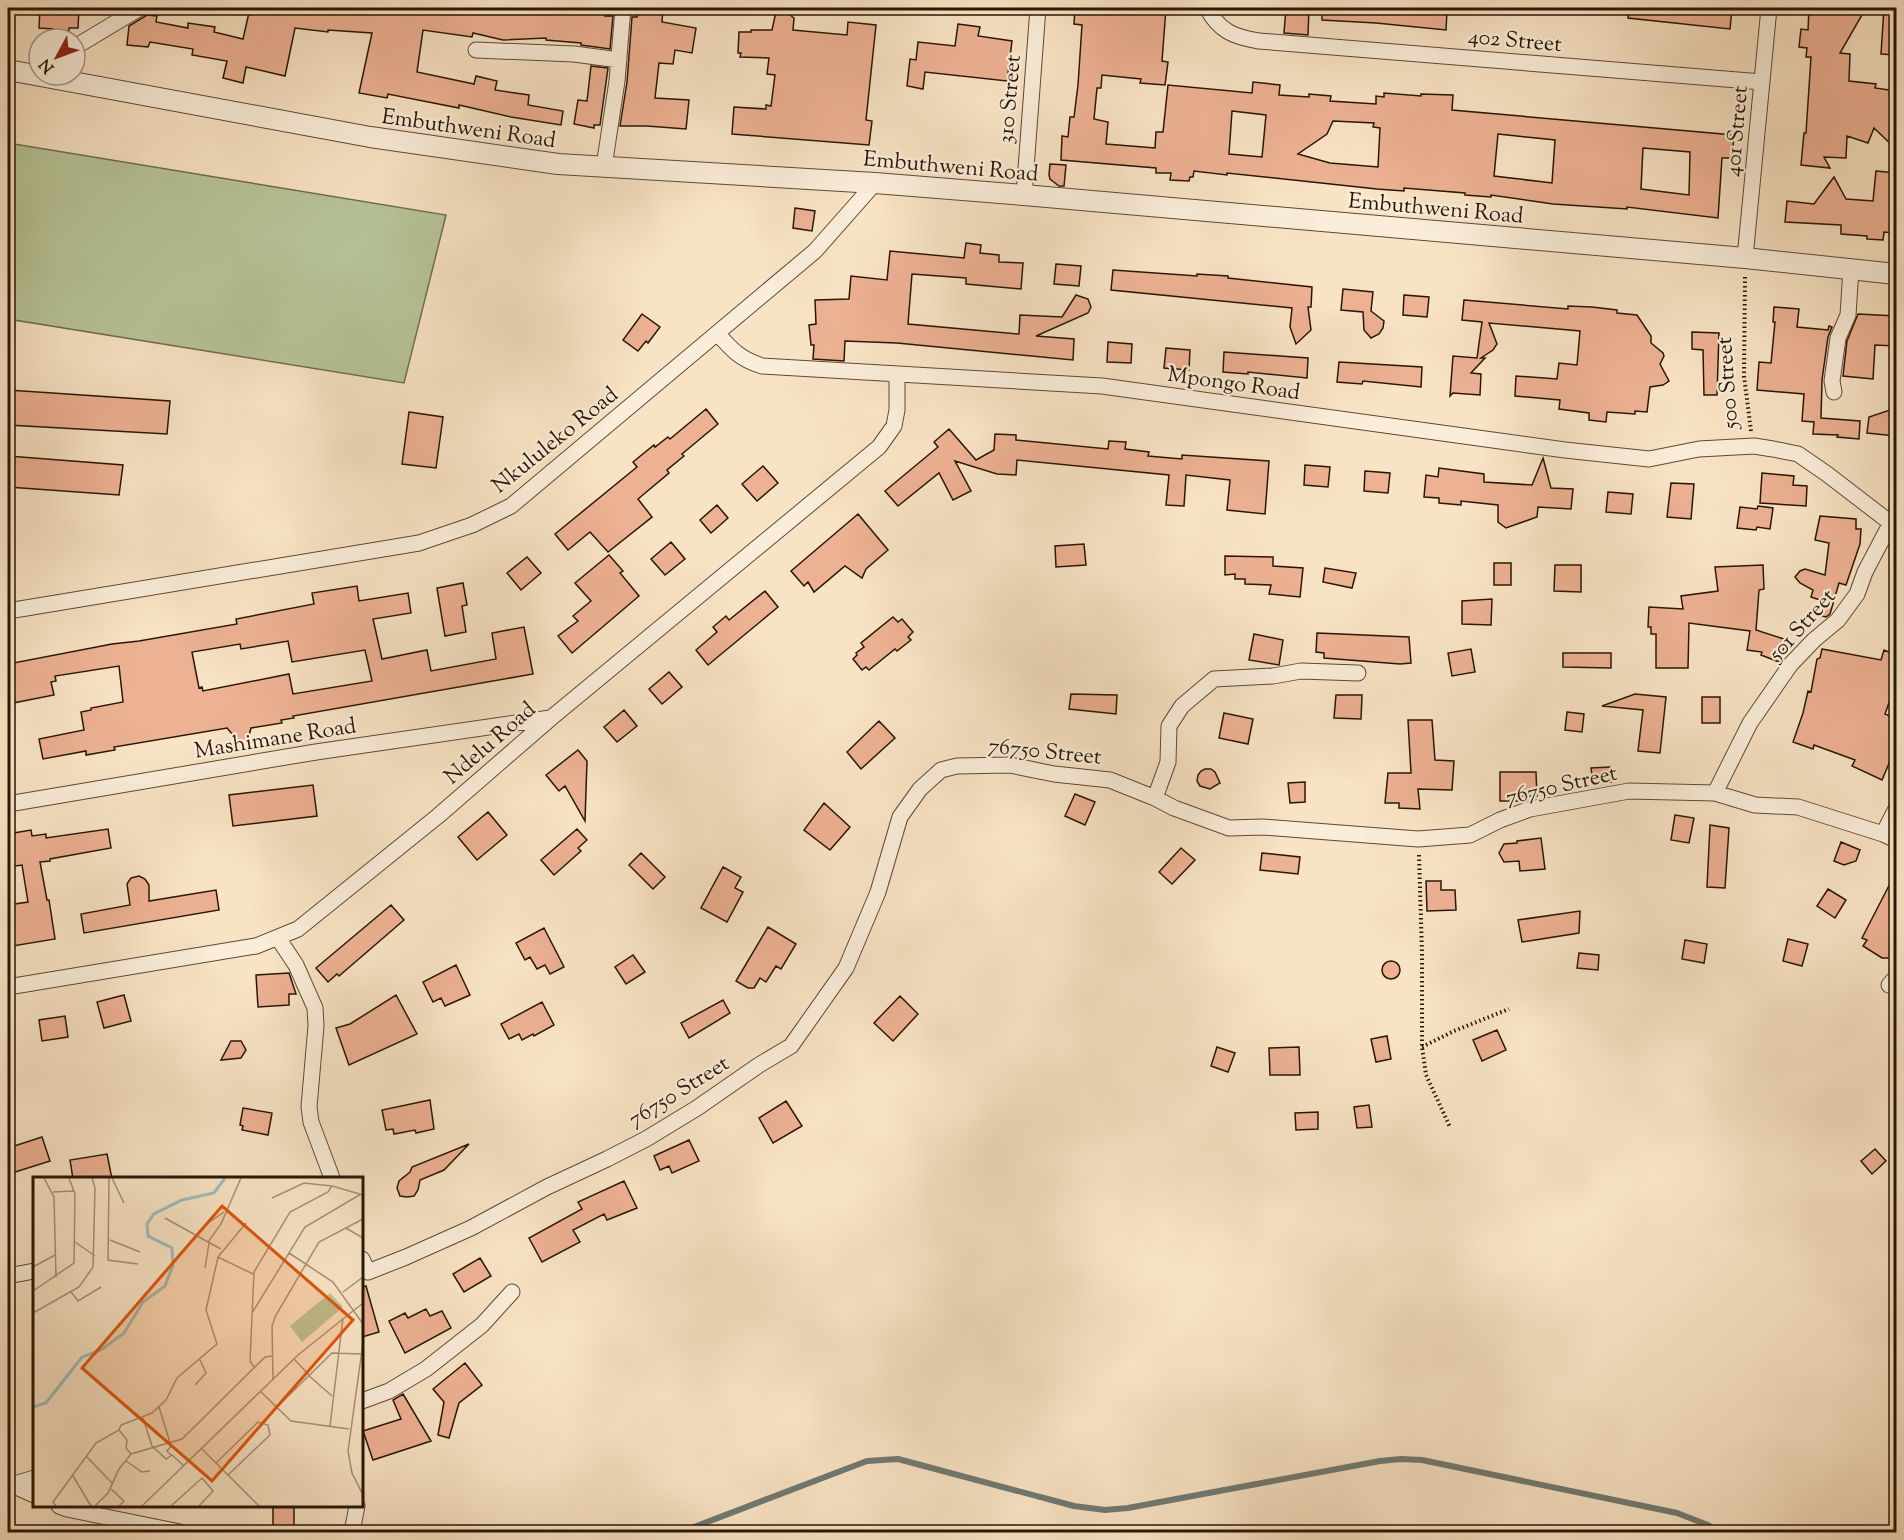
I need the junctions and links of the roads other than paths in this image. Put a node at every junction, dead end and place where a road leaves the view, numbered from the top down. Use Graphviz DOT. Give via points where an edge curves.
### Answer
graph roads {
  1 [pos="140,8"];
  2 [pos="623,8"];
  3 [pos="1038,8"];
  4 [pos="1207,8"];
  5 [pos="1769,8"];
  6 [pos="87,40"];
  7 [pos="476,50"];
  8 [pos="619,60"];
  9 [pos="8,70"];
  10 [pos="27,73"];
  11 [pos="1762,82"];
  12 [pos="87,84"];
  13 [pos="603,166"];
  14 [pos="875,183"];
  15 [pos="1024,195"];
  16 [pos="1745,258"];
  17 [pos="1851,269"];
  18 [pos="1896,274"];
  19 [pos="717,333"];
  20 [pos="897,375"];
  21 [pos="1834,392"];
  22 [pos="1754,446"];
  23 [pos="1895,521"];
  24 [pos="8,611"];
  25 [pos="1359,673"];
  26 [pos="551,717"];
  27 [pos="1715,792"];
  28 [pos="1155,798"];
  29 [pos="8,804"];
  30 [pos="1896,809"];
  31 [pos="1890,837"];
  32 [pos="278,938"];
  33 [pos="8,987"];
  34 [pos="331,1177"];
  35 [pos="364,1269"];
  36 [pos="33,1271"];
  37 [pos="8,1276"];
  38 [pos="512,1292"];
  39 [pos="363,1401"];
  40 [pos="33,1478"];
  41 [pos="10,1485"];
  42 [pos="33,1495"];
  43 [pos="62,1507"];
  44 [pos="357,1507"];
  45 [pos="165,1531"];
  46 [pos="180,1533"];
  47 [pos="352,1533"];
  1 -- 6 [label="street"];
  2 -- 8 [label="street"];
  3 -- 15 [label="street, 310 Street"];
  4 -- 11 [label="street, 402 Street" via="1225,31 1259,41"];
  5 -- 11 [label="street, 401 Street"];
  7 -- 8 [label="street"];
  8 -- 13 [label="street"];
  9 -- 10 [label="street, Embuthweni Road"];
  11 -- 16 [label="street, 401 Street"];
  12 -- 13 [label="street, Embuthweni Road" via="370,137 558,164"];
  13 -- 14 [label="street, Embuthweni Road"];
  14 -- 15 [label="street, Embuthweni Road"];
  14 -- 19 [label="street, Nkululeko Road" via="815,251"];
  15 -- 16 [label="street, Embuthweni Road"];
  16 -- 17 [label="street, Embuthweni Road"];
  17 -- 18 [label="street, Embuthweni Road"];
  17 -- 21 [label="street" via="1848,315 1838,338 1832,381"];
  19 -- 20 [label="street, Mpongo Road" via="746,361 762,366"];
  19 -- 24 [label="street, Nkululeko Road" via="511,506 472,525 418,543"];
  20 -- 22 [label="street, Mpongo Road" via="1102,386 1649,459 1699,449"];
  20 -- 26 [label="street, Ndelu Road" via="894,426 879,447"];
  22 -- 23 [label="street, 500 Street" via="1798,454"];
  23 -- 27 [label="street, 501 Street" via="1865,572 1857,594 1838,620 1791,664 1750,723"];
  25 -- 28 [label="street" via="1301,670 1273,676 1214,679 1182,706 1169,726 1168,762"];
  26 -- 29 [label="street, Mashimane Road"];
  26 -- 32 [label="street, Ndelu Road" via="317,916"];
  27 -- 28 [label="street, 76750 Street" via="1629,791 1530,809 1470,835 1418,839 1263,826 1229,828"];
  27 -- 31 [label="street, 76750 Street" via="1755,806 1798,807"];
  28 -- 35 [label="street, 76750 Street" via="1110,780 1010,765 941,770 920,789 900,817 878,892 846,968 792,1046 607,1160 406,1257"];
  30 -- 31 [label="street"];
  32 -- 33 [label="street, Ndelu Road" via="256,946"];
  32 -- 34 [label="street" via="296,965 315,1008 309,1107"];
  36 -- 37 [label="street"];
  38 -- 39 [label="street" via="482,1325 426,1369 389,1391"];
  40 -- 41 [label="street"];
  41 -- 42 [label="street"];
  43 -- 45 [label="street"];
  44 -- 47 [label="street"];
  45 -- 46 [label="street"];
}
